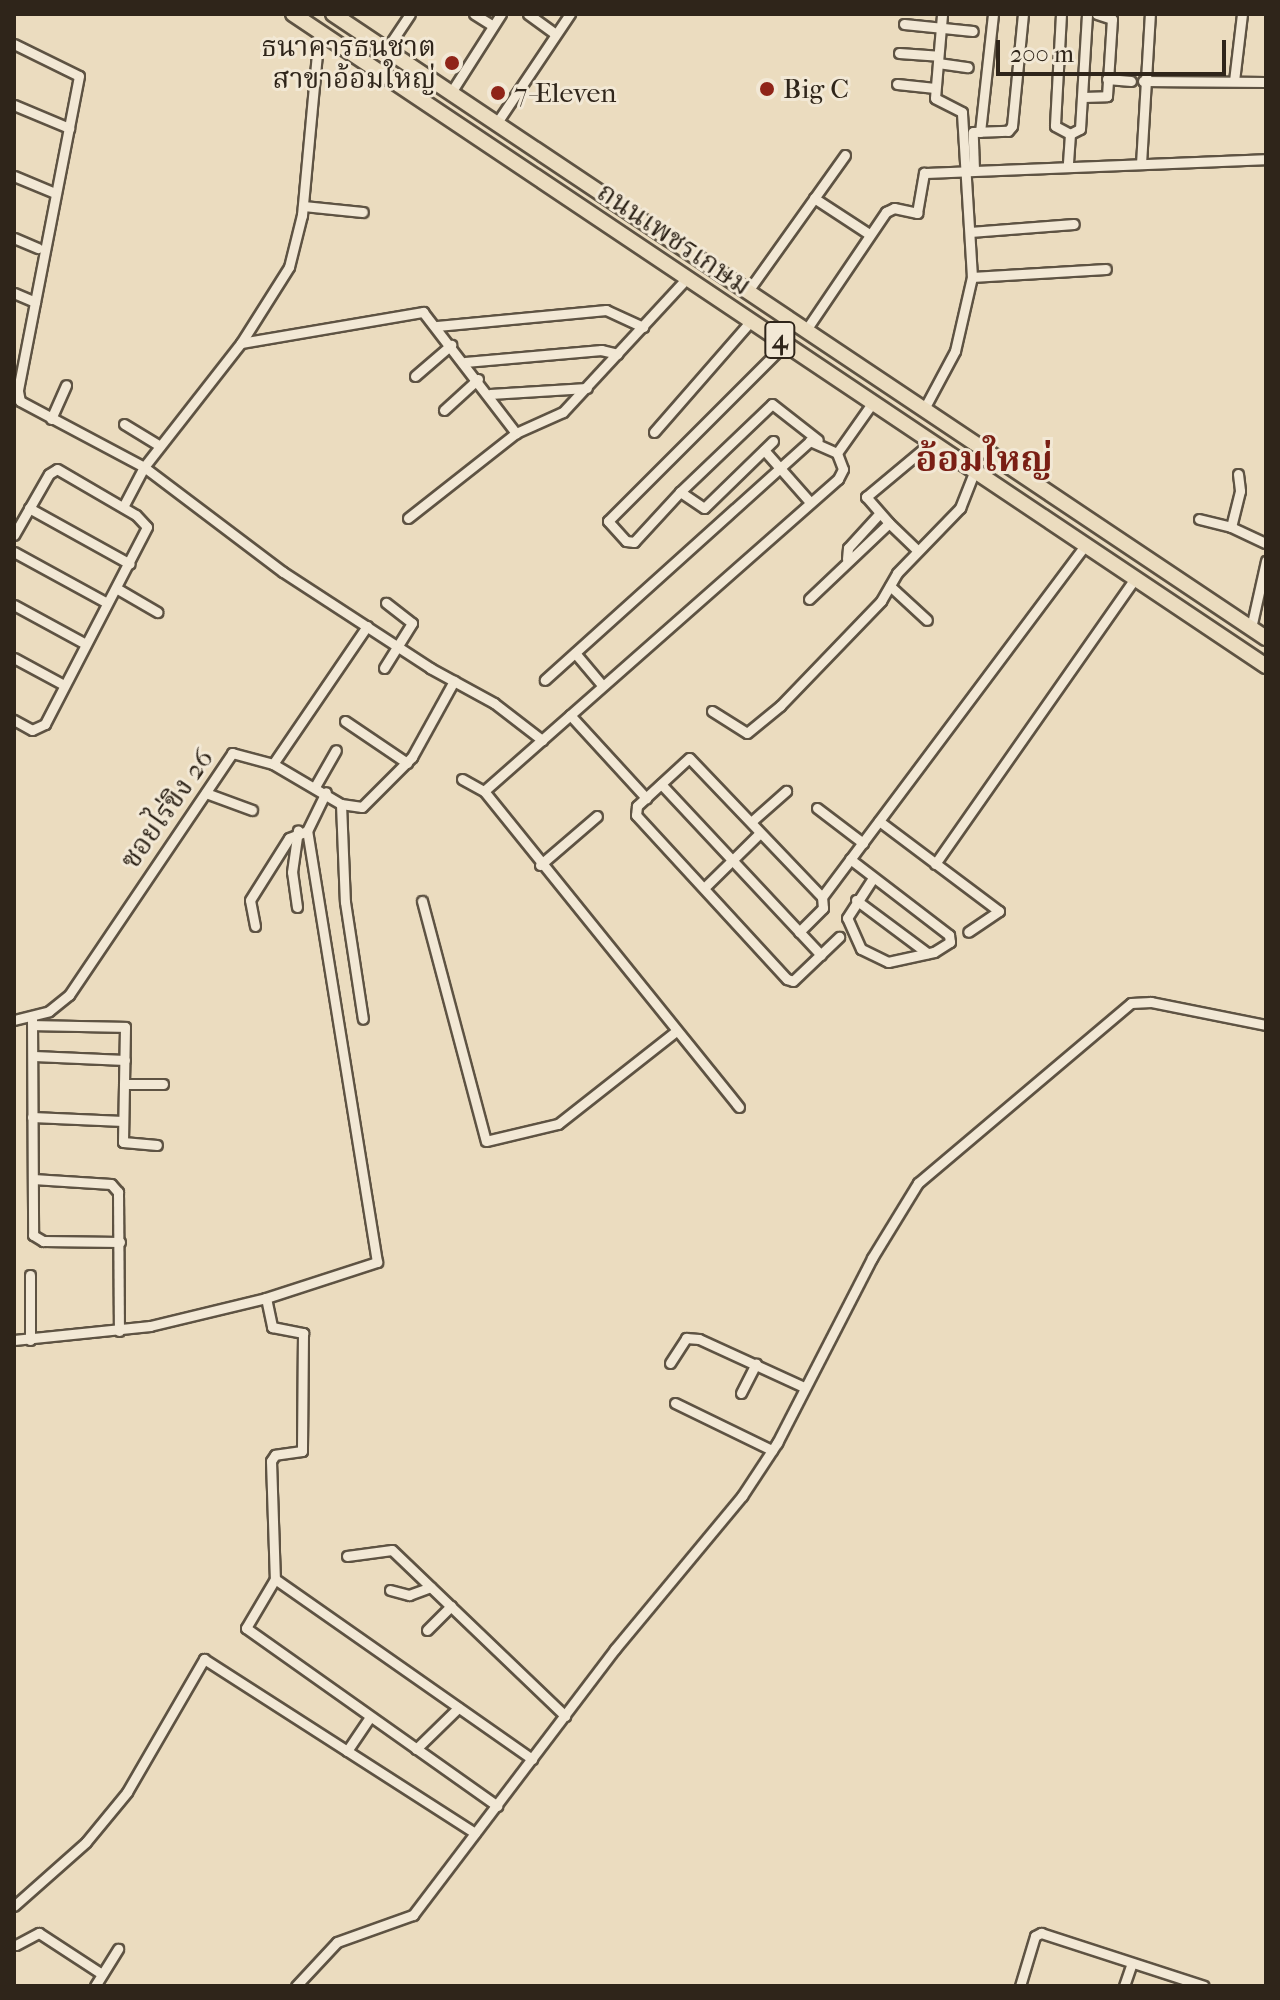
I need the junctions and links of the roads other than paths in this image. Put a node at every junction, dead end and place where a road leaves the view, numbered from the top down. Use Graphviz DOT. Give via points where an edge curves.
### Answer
graph roads {
  1 [pos="293,14"];
  2 [pos="333,14"];
  3 [pos="410,14"];
  4 [pos="474,14"];
  5 [pos="501,14"];
  6 [pos="528,14"];
  7 [pos="570,14"];
  8 [pos="942,14"];
  9 [pos="993,14"];
  10 [pos="1023,14"];
  11 [pos="1061,14"];
  12 [pos="1087,14"];
  13 [pos="1097,14"];
  14 [pos="1150,14"];
  15 [pos="1242,14"];
  16 [pos="904,24"];
  17 [pos="493,26"];
  18 [pos="940,27"];
  19 [pos="319,31"];
  20 [pos="973,31"];
  21 [pos="556,34"];
  22 [pos="14,44"];
  23 [pos="386,50"];
  24 [pos="899,53"];
  25 [pos="938,59"];
  26 [pos="968,67"];
  27 [pos="1107,79"];
  28 [pos="1131,81"];
  29 [pos="1143,81"];
  30 [pos="1234,81"];
  31 [pos="1266,82"];
  32 [pos="897,84"];
  33 [pos="935,88"];
  34 [pos="450,94"];
  35 [pos="1083,97"];
  36 [pos="14,105"];
  37 [pos="496,124"];
  38 [pos="69,128"];
  39 [pos="980,132"];
  40 [pos="1070,134"];
  41 [pos="845,155"];
  42 [pos="1266,159"];
  43 [pos="1068,164"];
  44 [pos="1141,164"];
  45 [pos="972,172"];
  46 [pos="14,176"];
  47 [pos="55,193"];
  48 [pos="814,198"];
  49 [pos="303,206"];
  50 [pos="363,212"];
  51 [pos="1074,224"];
  52 [pos="970,232"];
  53 [pos="869,234"];
  54 [pos="14,238"];
  55 [pos="38,248"];
  56 [pos="1106,269"];
  57 [pos="972,277"];
  58 [pos="687,278"];
  59 [pos="748,291"];
  60 [pos="14,293"];
  61 [pos="35,302"];
  62 [pos="751,321"];
  63 [pos="437,326"];
  64 [pos="643,327"];
  65 [pos="806,330"];
  66 [pos="241,343"];
  67 [pos="785,344"];
  68 [pos="451,345"];
  69 [pos="14,349"];
  70 [pos="25,354"];
  71 [pos="618,354"];
  72 [pos="465,362"];
  73 [pos="415,376"];
  74 [pos="478,379"];
  75 [pos="66,385"];
  76 [pos="587,388"];
  77 [pos="490,394"];
  78 [pos="873,402"];
  79 [pos="924,409"];
  80 [pos="444,410"];
  81 [pos="51,419"];
  82 [pos="124,424"];
  83 [pos="654,432"];
  84 [pos="516,433"];
  85 [pos="818,440"];
  86 [pos="773,441"];
  87 [pos="933,441"];
  88 [pos="160,446"];
  89 [pos="764,450"];
  90 [pos="837,453"];
  91 [pos="144,467"];
  92 [pos="781,468"];
  93 [pos="975,470"];
  94 [pos="1239,479"];
  95 [pos="680,492"];
  96 [pos="810,502"];
  97 [pos="123,507"];
  98 [pos="29,508"];
  99 [pos="880,513"];
  100 [pos="408,518"];
  101 [pos="1199,519"];
  102 [pos="889,523"];
  103 [pos="1231,527"];
  104 [pos="14,535"];
  105 [pos="1266,543"];
  106 [pos="1086,544"];
  107 [pos="917,550"];
  108 [pos="14,552"];
  109 [pos="847,559"];
  110 [pos="1266,561"];
  111 [pos="130,564"];
  112 [pos="1135,578"];
  113 [pos="890,586"];
  114 [pos="116,588"];
  115 [pos="809,599"];
  116 [pos="107,603"];
  117 [pos="386,603"];
  118 [pos="14,605"];
  119 [pos="157,612"];
  120 [pos="927,620"];
  121 [pos="367,626"];
  122 [pos="1251,628"];
  123 [pos="1266,638"];
  124 [pos="84,643"];
  125 [pos="397,646"];
  126 [pos="575,653"];
  127 [pos="14,658"];
  128 [pos="1266,666"];
  129 [pos="384,668"];
  130 [pos="545,680"];
  131 [pos="454,681"];
  132 [pos="62,684"];
  133 [pos="602,685"];
  134 [pos="712,711"];
  135 [pos="570,715"];
  136 [pos="14,720"];
  137 [pos="345,721"];
  138 [pos="542,740"];
  139 [pos="336,750"];
  140 [pos="407,763"];
  141 [pos="273,764"];
  142 [pos="462,779"];
  143 [pos="661,784"];
  144 [pos="316,785"];
  145 [pos="484,791"];
  146 [pos="786,791"];
  147 [pos="326,792"];
  148 [pos="206,793"];
  149 [pos="646,798"];
  150 [pos="341,804"];
  151 [pos="817,808"];
  152 [pos="252,810"];
  153 [pos="597,816"];
  154 [pos="879,821"];
  155 [pos="751,822"];
  156 [pos="303,831"];
  157 [pos="760,833"];
  158 [pos="863,843"];
  159 [pos="850,859"];
  160 [pos="733,861"];
  161 [pos="935,864"];
  162 [pos="540,865"];
  163 [pos="873,878"];
  164 [pos="704,888"];
  165 [pos="822,897"];
  166 [pos="856,900"];
  167 [pos="422,901"];
  168 [pos="297,907"];
  169 [pos="255,926"];
  170 [pos="799,932"];
  171 [pos="968,932"];
  172 [pos="839,937"];
  173 [pos="927,953"];
  174 [pos="821,955"];
  175 [pos="363,1019"];
  176 [pos="14,1020"];
  177 [pos="33,1021"];
  178 [pos="1266,1025"];
  179 [pos="676,1031"];
  180 [pos="34,1056"];
  181 [pos="125,1060"];
  182 [pos="124,1084"];
  183 [pos="163,1084"];
  184 [pos="739,1107"];
  185 [pos="32,1117"];
  186 [pos="123,1121"];
  187 [pos="157,1145"];
  188 [pos="33,1179"];
  189 [pos="120,1242"];
  190 [pos="30,1275"];
  191 [pos="267,1304"];
  192 [pos="119,1331"];
  193 [pos="14,1340"];
  194 [pos="30,1340"];
  195 [pos="670,1363"];
  196 [pos="756,1364"];
  197 [pos="804,1387"];
  198 [pos="741,1393"];
  199 [pos="675,1403"];
  200 [pos="772,1450"];
  201 [pos="347,1556"];
  202 [pos="275,1579"];
  203 [pos="431,1587"];
  204 [pos="390,1590"];
  205 [pos="451,1606"];
  206 [pos="427,1630"];
  207 [pos="458,1708"];
  208 [pos="565,1716"];
  209 [pos="370,1717"];
  210 [pos="416,1749"];
  211 [pos="347,1751"];
  212 [pos="532,1759"];
  213 [pos="497,1806"];
  214 [pos="475,1833"];
  215 [pos="14,1906"];
  216 [pos="16,1945"];
  217 [pos="118,1949"];
  218 [pos="1132,1963"];
  219 [pos="102,1974"];
  220 [pos="95,1986"];
  221 [pos="296,1986"];
  222 [pos="1020,1986"];
  223 [pos="1124,1986"];
  224 [pos="1204,1986"];
  1 -- 19 [label="main road, ถนนเพชรเกษม / 4"];
  2 -- 23 [label="main road, ถนนเพชรเกษม / 4"];
  3 -- 23 [label="street"];
  4 -- 17 [label="street"];
  5 -- 17 [label="street"];
  6 -- 21 [label="street"];
  7 -- 21 [label="street"];
  8 -- 18 [label="street"];
  9 -- 39 [label="street"];
  10 -- 39 [label="street" via="1012,126 1008,131"];
  11 -- 40 [label="street" via="1055,126"];
  12 -- 35 [label="street"];
  13 -- 27 [label="street" via="1112,19"];
  14 -- 29 [label="street"];
  15 -- 30 [label="street"];
  16 -- 18 [label="street"];
  17 -- 34 [label="street"];
  18 -- 20 [label="street"];
  18 -- 25 [label="street"];
  19 -- 49 [label="street"];
  19 -- 58 [label="main road, ถนนเพชรเกษม / 4"];
  21 -- 37 [label="street"];
  22 -- 38 [label="street" via="78,73"];
  23 -- 34 [label="main road, ถนนเพชรเกษม / 4"];
  24 -- 25 [label="street"];
  25 -- 26 [label="street"];
  25 -- 33 [label="street"];
  27 -- 28 [label="street"];
  27 -- 35 [label="street" via="1105,99"];
  29 -- 30 [label="street"];
  29 -- 44 [label="street"];
  30 -- 31 [label="street"];
  32 -- 33 [label="street"];
  33 -- 45 [label="street" via="936,102 962,112"];
  34 -- 37 [label="main road, ถนนเพชรเกษม / 4"];
  35 -- 40 [label="street" via="1080,129"];
  36 -- 38 [label="street"];
  37 -- 59 [label="main road, ถนนเพชรเกษม / 4"];
  38 -- 47 [label="street"];
  39 -- 45 [label="street" via="973,132"];
  40 -- 43 [label="street"];
  41 -- 48 [label="street"];
  42 -- 44 [label="street"];
  43 -- 44 [label="street"];
  43 -- 45 [label="street"];
  45 -- 52 [label="street"];
  45 -- 53 [label="street" via="924,173 917,213 890,209"];
  46 -- 47 [label="street"];
  47 -- 61 [label="street"];
  48 -- 53 [label="street"];
  48 -- 59 [label="street"];
  49 -- 50 [label="street"];
  49 -- 66 [label="street" via="289,267"];
  51 -- 52 [label="street"];
  52 -- 57 [label="street"];
  53 -- 65 [label="street"];
  54 -- 55 [label="street"];
  56 -- 57 [label="street"];
  57 -- 79 [label="street" via="955,351"];
  58 -- 62 [label="main road, ถนนเพชรเกษม / 4"];
  58 -- 64 [label="street"];
  59 -- 65 [label="main road, ถนนเพชรเกษม / 4"];
  60 -- 61 [label="street"];
  61 -- 70 [label="street"];
  62 -- 67 [label="main road, ถนนเพชรเกษม / 4"];
  62 -- 83 [label="street"];
  63 -- 64 [label="street" via="606,310"];
  63 -- 66 [label="street" via="418,312"];
  63 -- 68 [label="street"];
  64 -- 71 [label="street"];
  65 -- 79 [label="main road, ถนนเพชรเกษม / 4"];
  66 -- 88 [label="street"];
  67 -- 78 [label="main road, ถนนเพชรเกษม / 4"];
  67 -- 95 [label="street" via="608,521 626,541 634,542"];
  68 -- 72 [label="street"];
  68 -- 73 [label="street"];
  69 -- 70 [label="street"];
  70 -- 81 [label="street" via="20,401"];
  71 -- 72 [label="street" via="601,350"];
  71 -- 76 [label="street"];
  72 -- 74 [label="street"];
  74 -- 77 [label="street"];
  74 -- 80 [label="street"];
  75 -- 81 [label="street"];
  76 -- 77 [label="street"];
  76 -- 84 [label="street" via="563,412"];
  77 -- 84 [label="street"];
  78 -- 87 [label="main road, ถนนเพชรเกษม / 4"];
  78 -- 90 [label="street"];
  79 -- 122 [label="main road, ถนนเพชรเกษม / 4"];
  81 -- 91 [label="street"];
  82 -- 88 [label="street"];
  84 -- 100 [label="street"];
  85 -- 90 [label="street"];
  85 -- 92 [label="street" via="810,441"];
  85 -- 95 [label="street" via="772,404"];
  86 -- 89 [label="street"];
  87 -- 93 [label="main road, ถนนเพชรเกษม / 4"];
  87 -- 99 [label="street" via="866,497"];
  88 -- 91 [label="street"];
  89 -- 92 [label="street"];
  89 -- 95 [label="street" via="704,508 698,509"];
  90 -- 96 [label="street" via="842,473"];
  91 -- 97 [label="street"];
  91 -- 121 [label="street" via="283,572"];
  92 -- 96 [label="street"];
  92 -- 126 [label="street"];
  93 -- 106 [label="main road, ถนนเพชรเกษม / 4"];
  93 -- 107 [label="street" via="960,508"];
  94 -- 103 [label="street"];
  96 -- 133 [label="street"];
  97 -- 98 [label="street" via="57,469"];
  97 -- 111 [label="street" via="147,527"];
  98 -- 104 [label="street"];
  98 -- 111 [label="street"];
  99 -- 102 [label="street"];
  99 -- 109 [label="street" via="848,548"];
  101 -- 103 [label="street"];
  102 -- 107 [label="street"];
  102 -- 109 [label="street"];
  103 -- 105 [label="street"];
  106 -- 112 [label="main road, ถนนเพชรเกษม / 4"];
  106 -- 154 [label="street"];
  107 -- 113 [label="street"];
  108 -- 116 [label="street"];
  109 -- 115 [label="street"];
  110 -- 122 [label="street"];
  111 -- 114 [label="street"];
  112 -- 128 [label="main road, ถนนเพชรเกษม / 4"];
  112 -- 161 [label="street"];
  113 -- 120 [label="street"];
  113 -- 134 [label="street" via="753,730 740,732"];
  114 -- 116 [label="street"];
  114 -- 119 [label="street"];
  116 -- 124 [label="street"];
  117 -- 125 [label="street" via="412,623"];
  118 -- 124 [label="street"];
  121 -- 125 [label="street"];
  121 -- 141 [label="street"];
  122 -- 123 [label="main road, ถนนเพชรเกษม / 4"];
  124 -- 132 [label="street"];
  125 -- 129 [label="street"];
  125 -- 131 [label="street"];
  126 -- 130 [label="street"];
  126 -- 133 [label="street"];
  127 -- 132 [label="street"];
  131 -- 138 [label="street" via="494,703"];
  131 -- 140 [label="street"];
  132 -- 136 [label="street" via="38,729"];
  133 -- 135 [label="street"];
  135 -- 138 [label="street"];
  135 -- 149 [label="street"];
  137 -- 140 [label="street"];
  138 -- 145 [label="street"];
  139 -- 144 [label="street"];
  140 -- 150 [label="street" via="368,804"];
  141 -- 144 [label="street, ซอยไร่ขิง 26"];
  141 -- 148 [label="street, ซอยไร่ขิง 26" via="232,753"];
  142 -- 145 [label="street"];
  143 -- 149 [label="street"];
  143 -- 155 [label="street" via="691,758"];
  143 -- 160 [label="street"];
  144 -- 147 [label="street, ซอยไร่ขิง 26"];
  145 -- 162 [label="street"];
  146 -- 155 [label="street"];
  147 -- 150 [label="street, ซอยไร่ขิง 26"];
  147 -- 156 [label="street"];
  148 -- 152 [label="street"];
  148 -- 177 [label="street, ซอยไร่ขิง 26" via="69,995"];
  149 -- 164 [label="street" via="636,815"];
  150 -- 175 [label="street" via="345,902"];
  151 -- 158 [label="street"];
  153 -- 162 [label="street"];
  154 -- 158 [label="street"];
  154 -- 161 [label="street"];
  155 -- 157 [label="street"];
  156 -- 168 [label="street" via="292,872"];
  156 -- 169 [label="street" via="285,842 250,900"];
  156 -- 191 [label="street" via="378,1258 373,1265"];
  157 -- 160 [label="street"];
  157 -- 165 [label="street"];
  158 -- 159 [label="street"];
  159 -- 163 [label="street"];
  159 -- 165 [label="street"];
  160 -- 164 [label="street"];
  160 -- 170 [label="street"];
  161 -- 171 [label="street" via="999,911"];
  162 -- 179 [label="street"];
  163 -- 166 [label="street"];
  163 -- 173 [label="street" via="949,935 950,942"];
  164 -- 174 [label="street" via="787,979 793,981"];
  165 -- 170 [label="street" via="823,908"];
  166 -- 173 [label="street"];
  166 -- 173 [label="street" via="847,924 870,956 888,962"];
  167 -- 179 [label="street" via="486,1141 558,1124"];
  170 -- 174 [label="street"];
  172 -- 174 [label="street"];
  176 -- 177 [label="street, ซอยไร่ขิง 26"];
  177 -- 180 [label="street"];
  177 -- 181 [label="street" via="122,1026"];
  178 -- 197 [label="street" via="1151,1002 1131,1003 918,1183 896,1214"];
  179 -- 184 [label="street"];
  180 -- 181 [label="street"];
  180 -- 185 [label="street"];
  181 -- 182 [label="street"];
  182 -- 183 [label="street"];
  182 -- 186 [label="street"];
  185 -- 186 [label="street"];
  185 -- 188 [label="street"];
  186 -- 187 [label="street" via="123,1142"];
  188 -- 189 [label="street" via="111,1184 121,1205"];
  188 -- 189 [label="street" via="33,1235 38,1239"];
  189 -- 192 [label="street"];
  190 -- 194 [label="street"];
  191 -- 192 [label="street"];
  191 -- 202 [label="street" via="274,1329 303,1333 302,1451 275,1455 271,1461"];
  192 -- 194 [label="street"];
  193 -- 194 [label="street"];
  195 -- 196 [label="street" via="686,1338 692,1338"];
  196 -- 197 [label="street"];
  196 -- 198 [label="street"];
  197 -- 200 [label="street"];
  199 -- 200 [label="street"];
  200 -- 208 [label="street" via="742,1496"];
  201 -- 203 [label="street" via="388,1548"];
  202 -- 207 [label="street"];
  202 -- 209 [label="street" via="245,1626"];
  203 -- 204 [label="street" via="409,1595"];
  203 -- 205 [label="street"];
  205 -- 206 [label="street"];
  205 -- 208 [label="street"];
  207 -- 210 [label="street"];
  207 -- 212 [label="street"];
  208 -- 212 [label="street"];
  209 -- 210 [label="street"];
  209 -- 211 [label="street"];
  210 -- 213 [label="street"];
  211 -- 214 [label="street"];
  211 -- 215 [label="street" via="204,1659 127,1792 86,1842"];
  212 -- 213 [label="street"];
  213 -- 214 [label="street"];
  214 -- 221 [label="street" via="413,1915 337,1942"];
  216 -- 219 [label="street" via="39,1933"];
  217 -- 219 [label="street"];
  218 -- 222 [label="street" via="1038,1934"];
  218 -- 223 [label="street"];
  218 -- 224 [label="street"];
  219 -- 220 [label="street"];
}
